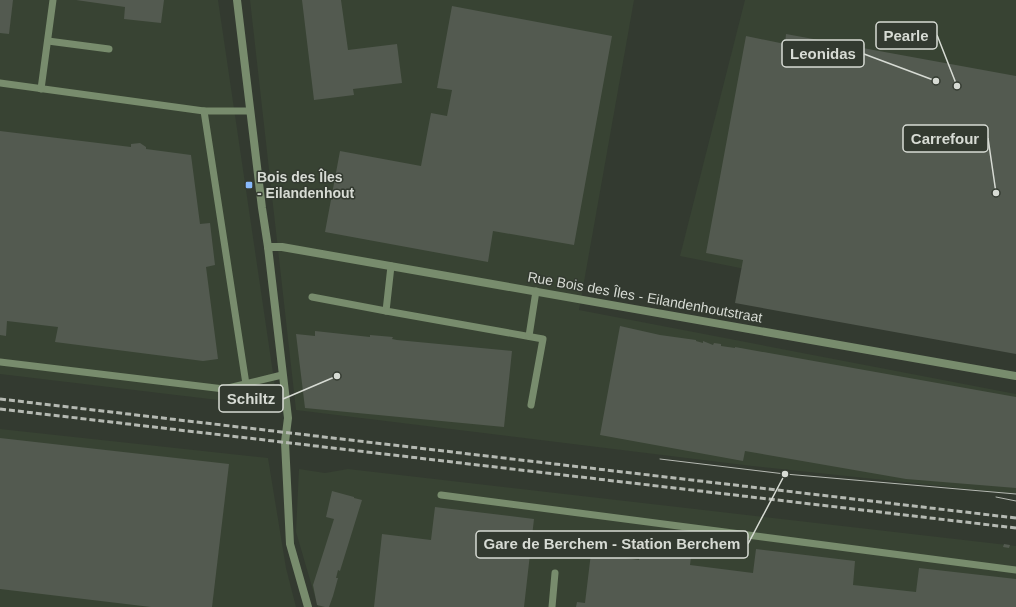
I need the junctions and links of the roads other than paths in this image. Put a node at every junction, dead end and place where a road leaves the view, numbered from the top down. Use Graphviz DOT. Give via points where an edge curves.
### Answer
graph roads {
  1 [pos="53,0"];
  2 [pos="237,0"];
  3 [pos="48,41"];
  4 [pos="109,49"];
  5 [pos="0,83"];
  6 [pos="41,88"];
  7 [pos="204,111"];
  8 [pos="250,111"];
  9 [pos="268,247"];
  10 [pos="391,266"];
  11 [pos="536,292"];
  12 [pos="312,297"];
  13 [pos="386,310"];
  14 [pos="529,336"];
  15 [pos="0,362"];
  16 [pos="282,375"];
  17 [pos="1016,376"];
  18 [pos="246,384"];
  19 [pos="531,405"];
  20 [pos="441,494"];
  21 [pos="1016,570"];
  22 [pos="555,573"];
  23 [pos="308,607"];
  24 [pos="552,607"];
  1 -- 3 [label="lane"];
  2 -- 8 [label="street"];
  3 -- 4 [label="lane"];
  3 -- 6 [label="lane"];
  5 -- 6 [label="lane"];
  6 -- 7 [label="lane"];
  7 -- 8 [label="lane"];
  7 -- 18 [label="lane"];
  8 -- 9 [label="street"];
  9 -- 10 [label="street, Rue Bois des Îles - Eilandenhoutstraat" via="282,247"];
  9 -- 16 [label="street"];
  10 -- 11 [label="street, Rue Bois des Îles - Eilandenhoutstraat"];
  10 -- 13 [label="lane"];
  11 -- 14 [label="lane"];
  11 -- 17 [label="street, Rue Bois des Îles - Eilandenhoutstraat"];
  12 -- 13 [label="lane"];
  13 -- 14 [label="lane"];
  14 -- 19 [label="lane" via="543,339"];
  15 -- 18 [label="lane" via="224,389"];
  16 -- 18 [label="lane"];
  16 -- 23 [label="street" via="288,418 285,442 290,544"];
  20 -- 21 [label="lane"];
  22 -- 24 [label="lane"];
}
